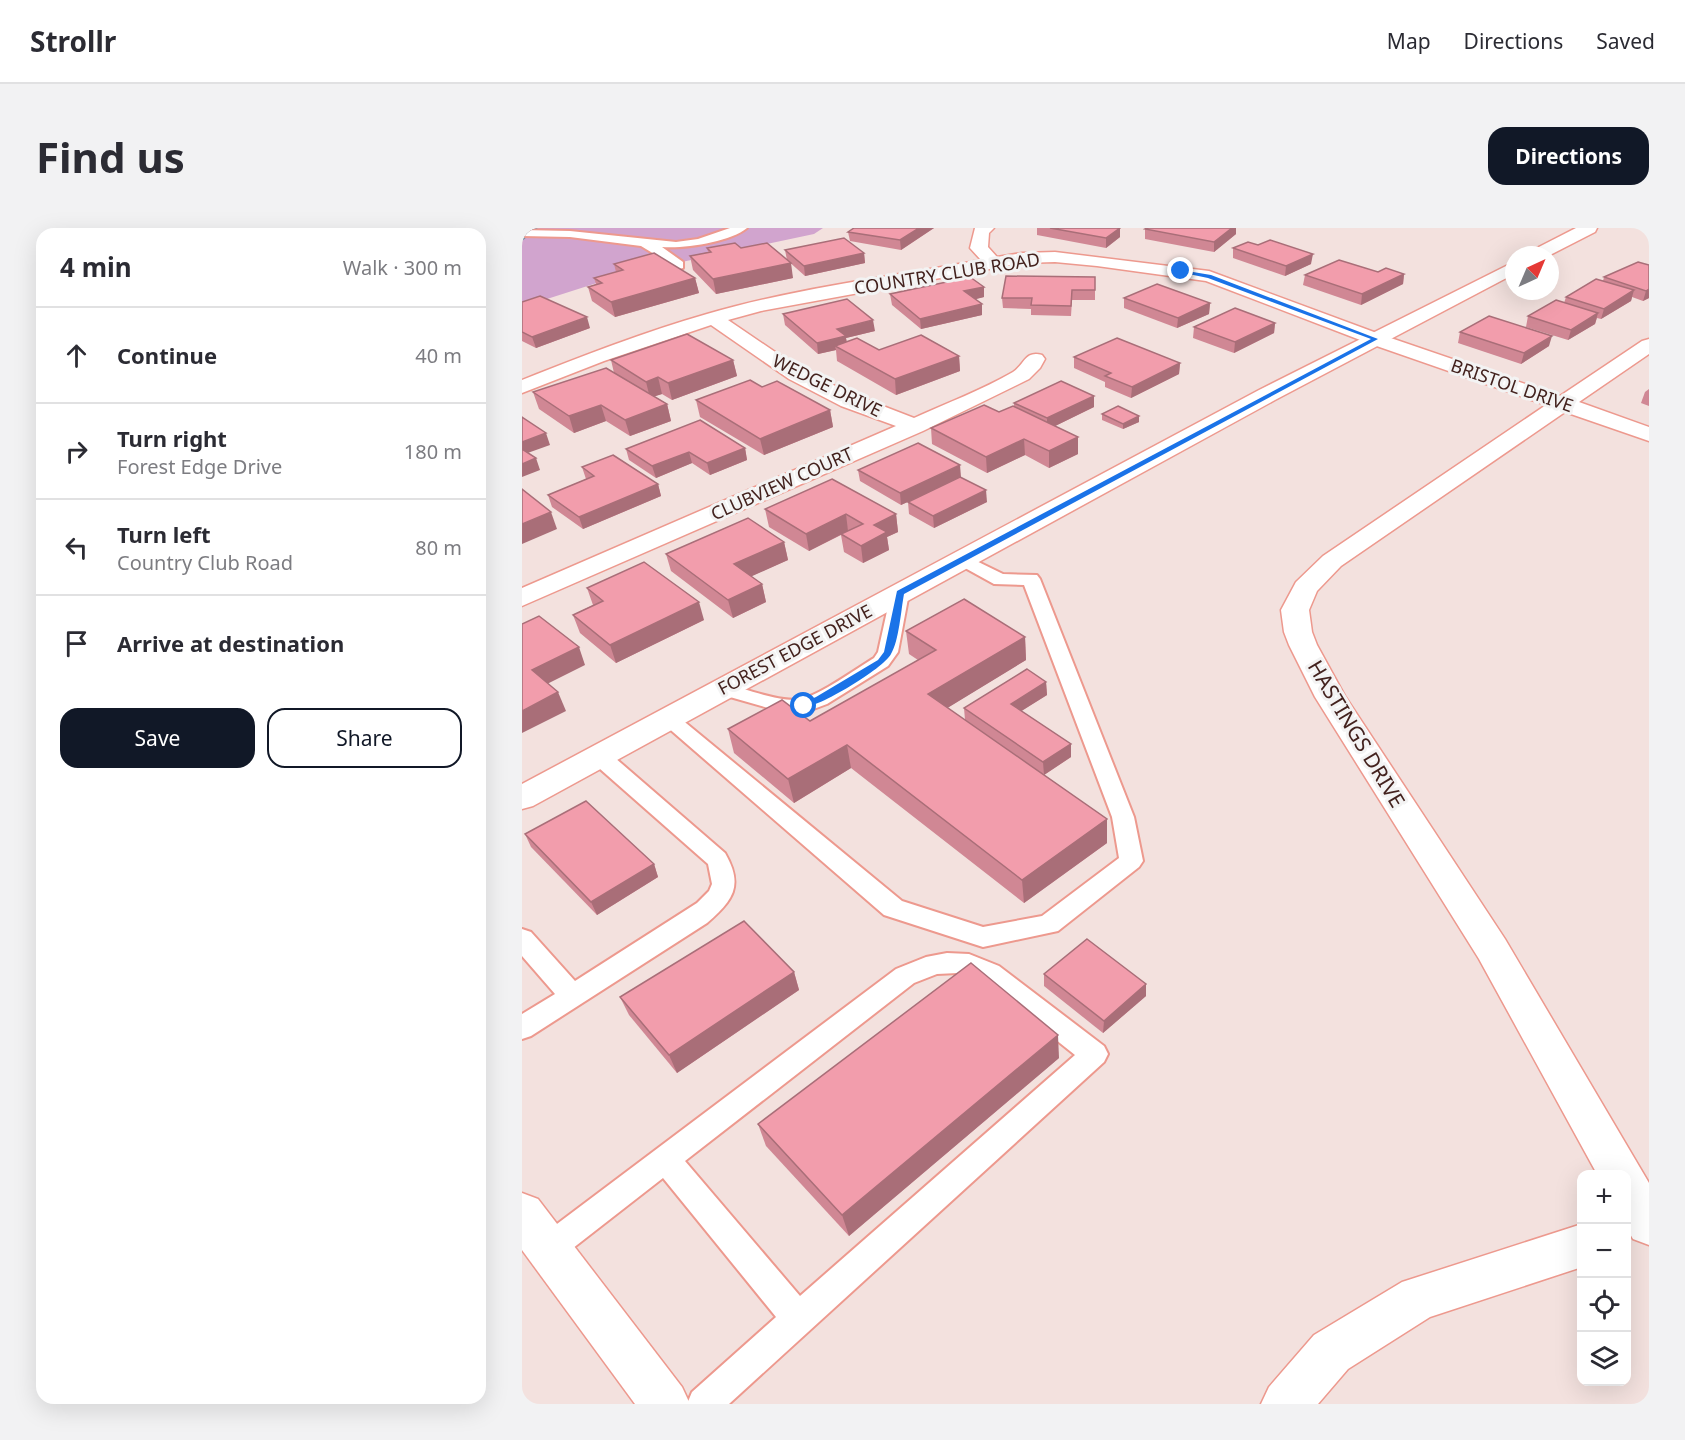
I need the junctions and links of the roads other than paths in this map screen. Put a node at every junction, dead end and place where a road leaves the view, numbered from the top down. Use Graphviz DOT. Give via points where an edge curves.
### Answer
graph roads {
  1 [pos="741,228"];
  2 [pos="986,228"];
  3 [pos="1589,228"];
  4 [pos="522,233"];
  5 [pos="640,243"];
  6 [pos="1554,246"];
  7 [pos="993,263"];
  8 [pos="679,264"];
  9 [pos="1505,272"];
  10 [pos="713,318"];
  11 [pos="1376,339"];
  12 [pos="1649,345"];
  13 [pos="1035,359"];
  14 [pos="522,387"];
  15 [pos="1563,404"];
  16 [pos="915,426"];
  17 [pos="1649,434"];
  18 [pos="962,559"];
  19 [pos="900,593"];
  20 [pos="522,598"];
  21 [pos="723,689"];
  22 [pos="668,719"];
  23 [pos="599,756"];
  24 [pos="522,798"];
  25 [pos="522,939"];
  26 [pos="573,996"];
  27 [pos="522,1029"];
  28 [pos="665,1159"];
  29 [pos="1618,1170"];
  30 [pos="1631,1199"];
  31 [pos="1641,1226"];
  32 [pos="535,1232"];
  33 [pos="1577,1246"];
  34 [pos="797,1317"];
  35 [pos="665,1404"];
  36 [pos="704,1404"];
  37 [pos="1286,1404"];
  1 -- 5 [label="lane" via="700,242"];
  2 -- 7 [label="street" via="981,231 979,248"];
  3 -- 6 [label="street"];
  4 -- 5 [label="lane" via="570,234"];
  5 -- 8 [label="lane"];
  7 -- 10 [label="street, COUNTRY CLUB ROAD"];
  7 -- 11 [label="street, COUNTRY CLUB ROAD" via="1055,257 1209,276"];
  9 -- 11 [label="street, FOREST EDGE DRIVE"];
  10 -- 14 [label="street, COUNTRY CLUB ROAD"];
  10 -- 16 [label="street, WEDGE DRIVE" via="796,375 849,401"];
  11 -- 15 [label="street, BRISTOL DRIVE"];
  11 -- 18 [label="street, FOREST EDGE DRIVE"];
  12 -- 15 [label="street, HASTINGS DRIVE"];
  13 -- 16 [label="street, CLUBVIEW COURT" via="1022,375"];
  15 -- 17 [label="street, BRISTOL DRIVE"];
  15 -- 29 [label="street, HASTINGS DRIVE" via="1332,561 1305,588 1296,610 1298,632 1329,697 1492,949"];
  16 -- 20 [label="street, CLUBVIEW COURT"];
  18 -- 19 [label="street, FOREST EDGE DRIVE"];
  18 -- 22 [label="lane" via="1000,580 1031,579 1123,817 1131,861 1050,924 983,937 893,908"];
  19 -- 21 [label="street, FOREST EDGE DRIVE"];
  19 -- 21 [label="lane" via="888,652 881,662 820,699 804,706 786,706"];
  21 -- 22 [label="street, FOREST EDGE DRIVE"];
  22 -- 23 [label="street, FOREST EDGE DRIVE"];
  23 -- 24 [label="street, FOREST EDGE DRIVE"];
  23 -- 26 [label="lane" via="717,859 725,872 725,885 698,916"];
  25 -- 26 [label="lane"];
  26 -- 27 [label="lane"];
  28 -- 32 [label="lane"];
  28 -- 34 [label="lane"];
  28 -- 34 [label="lane" via="905,976 926,966 960,962 977,965 1094,1054"];
  30 -- 31 [label="street"];
  32 -- 35 [label="street"];
  33 -- 37 [label="street" via="1418,1298 1331,1352"];
  34 -- 36 [label="lane"];
}
